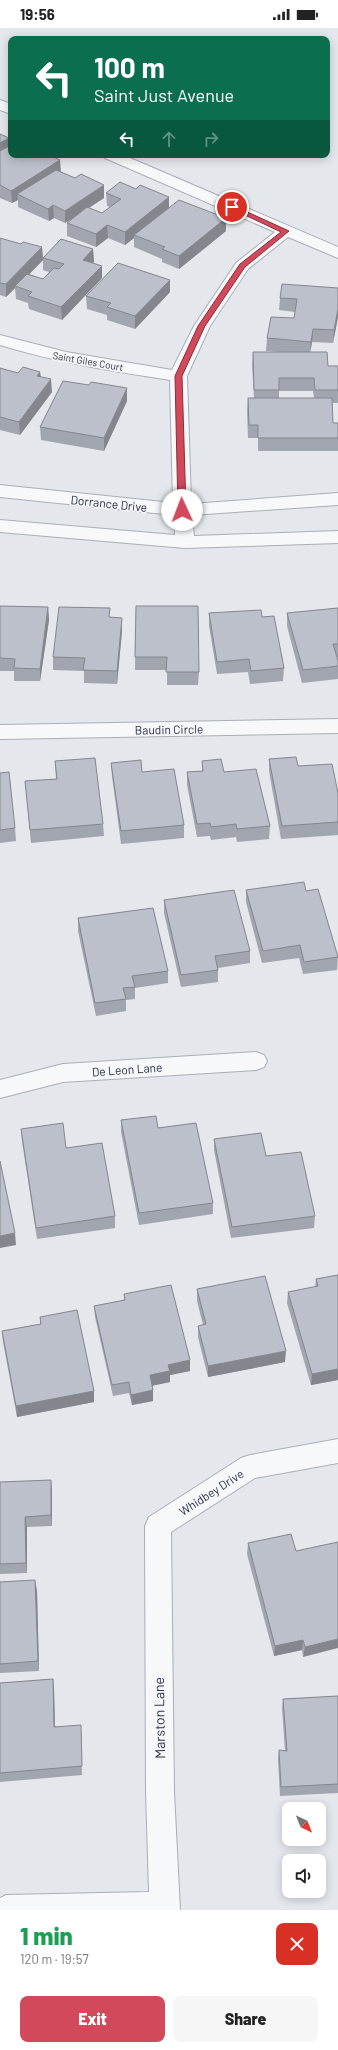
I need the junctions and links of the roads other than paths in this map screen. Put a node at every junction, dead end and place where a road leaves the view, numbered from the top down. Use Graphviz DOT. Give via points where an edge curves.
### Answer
graph roads {
  1 [pos="117,158"];
  2 [pos="286,231"];
  3 [pos="338,253"];
  4 [pos="0,340"];
  5 [pos="178,376"];
  6 [pos="0,491"];
  7 [pos="338,499"];
  8 [pos="182,510"];
  9 [pos="0,526"];
  10 [pos="338,537"];
  11 [pos="185,542"];
  12 [pos="338,726"];
  13 [pos="0,732"];
  14 [pos="256,1061"];
  15 [pos="0,1089"];
  16 [pos="338,1451"];
  17 [pos="158,1526"];
  18 [pos="165,1908"];
  19 [pos="6,1910"];
  1 -- 2 [label="street"];
  2 -- 3 [label="street"];
  2 -- 5 [label="street" via="242,266 202,326"];
  4 -- 5 [label="street, Saint Giles Court" via="32,351"];
  5 -- 8 [label="street"];
  6 -- 8 [label="street, Dorrance Drive"];
  7 -- 8 [label="street, Dorrance Drive"];
  8 -- 11 [label="street"];
  9 -- 11 [label="street"];
  10 -- 11 [label="street"];
  12 -- 13 [label="street, Baudin Circle"];
  14 -- 15 [label="street, De Leon Lane" via="63,1073"];
  16 -- 17 [label="street, Whidbey Drive" via="250,1467"];
  17 -- 18 [label="street, Marston Lane" via="160,1777"];
  18 -- 19 [label="street"];
}
